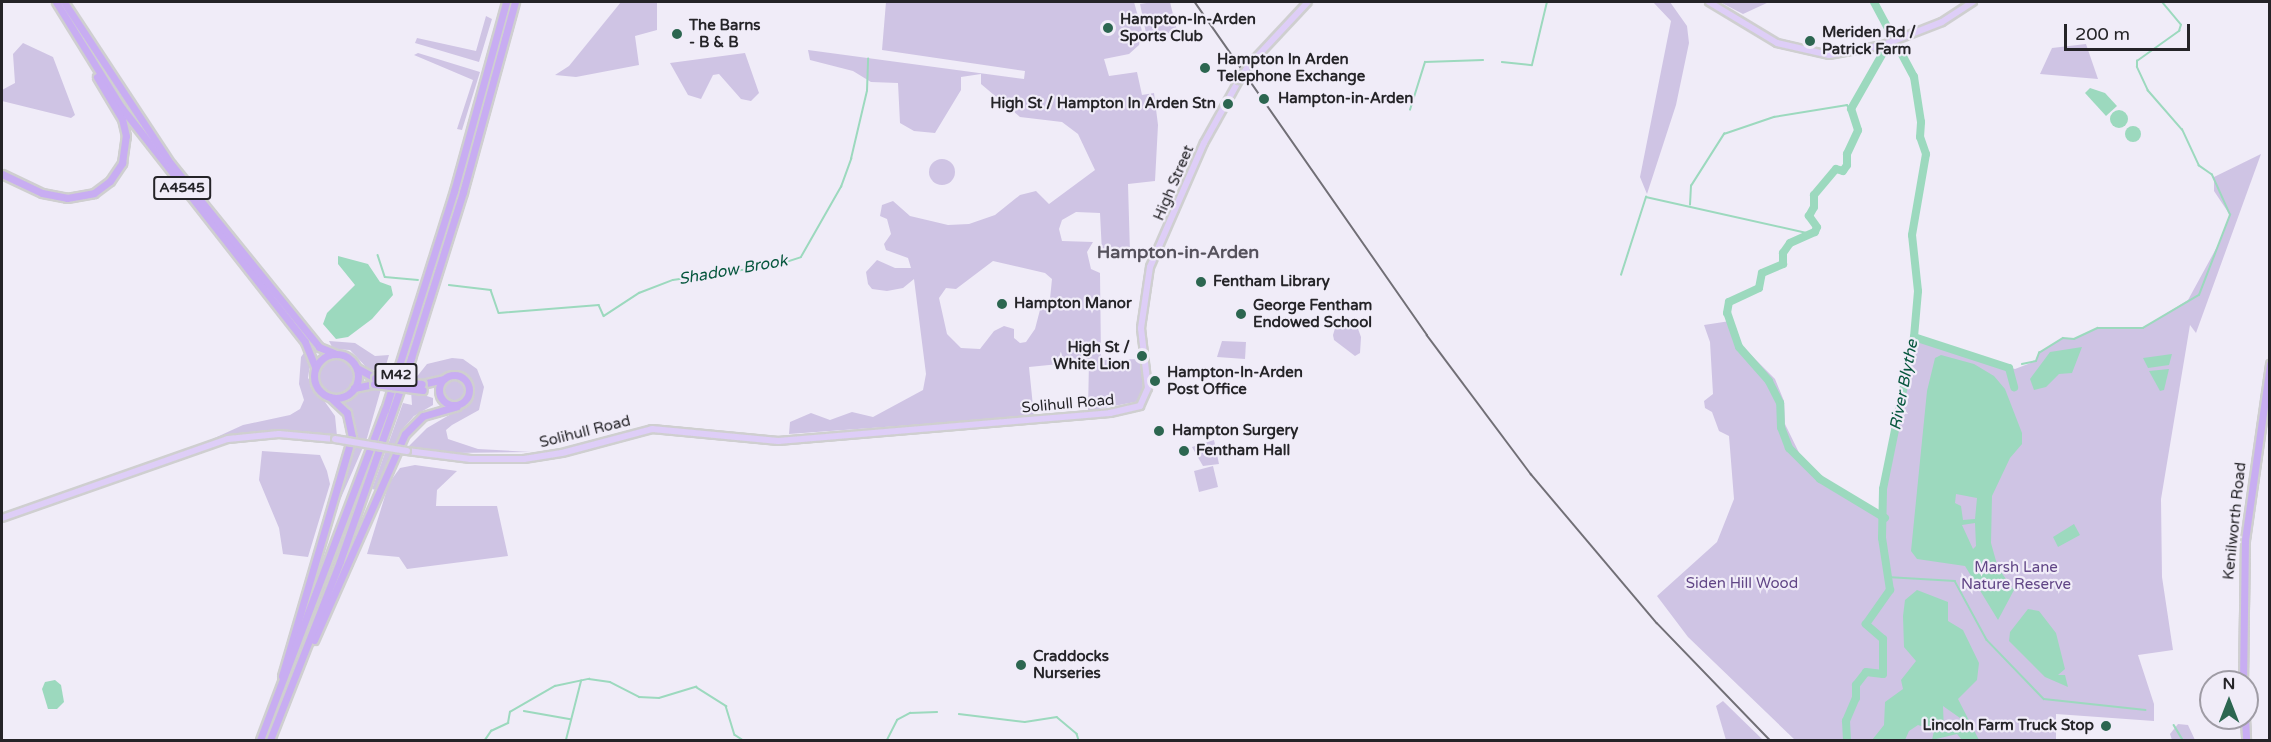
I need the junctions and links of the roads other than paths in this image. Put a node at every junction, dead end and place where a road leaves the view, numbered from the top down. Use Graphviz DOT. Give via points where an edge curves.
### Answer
graph roads {
  1 [pos="56,2"];
  2 [pos="64,2"];
  3 [pos="506,2"];
  4 [pos="515,2"];
  5 [pos="1308,2"];
  6 [pos="1709,2"];
  7 [pos="1973,2"];
  8 [pos="75,33"];
  9 [pos="2,174"];
  10 [pos="334,353"];
  11 [pos="2270,364"];
  12 [pos="315,367"];
  13 [pos="357,368"];
  14 [pos="443,379"];
  15 [pos="374,381"];
  16 [pos="422,387"];
  17 [pos="354,389"];
  18 [pos="330,397"];
  19 [pos="1147,398"];
  20 [pos="441,399"];
  21 [pos="457,406"];
  22 [pos="2,519"];
  23 [pos="302,663"];
  24 [pos="2243,670"];
  25 [pos="271,716"];
  26 [pos="260,741"];
  27 [pos="270,741"];
  1 -- 8 [label="highway, A4545"];
  2 -- 10 [label="highway, A4545" via="171,164 319,347"];
  3 -- 25 [label="highway, M42" via="454,190 385,410"];
  4 -- 23 [label="highway, M42" via="428,305"];
  5 -- 19 [label="main road, High Street, bridge" via="1253,57 1239,80 1204,142 1150,267 1141,328 1148,373"];
  6 -- 7 [label="main road" via="1759,34 1797,50 1853,53 1942,22"];
  8 -- 9 [label="highway" via="124,126 126,150 119,169 99,190 73,198 42,193"];
  8 -- 12 [label="highway, A4545" via="142,136 312,351"];
  10 -- 12 [label="highway" via="324,356"];
  10 -- 13 [label="highway" via="349,357"];
  11 -- 24 [label="highway, Kenilworth Road" via="2245,540"];
  12 -- 18 [label="highway" via="315,385"];
  13 -- 15 [label="highway"];
  13 -- 17 [label="highway"];
  14 -- 16 [label="highway"];
  14 -- 20 [label="highway" via="438,388"];
  14 -- 21 [label="highway" via="456,375 468,384 467,399"];
  15 -- 16 [label="highway, bridge"];
  15 -- 17 [label="highway"];
  16 -- 20 [label="highway"];
  17 -- 18 [label="highway" via="344,396"];
  18 -- 25 [label="highway, M42" via="347,413 352,437"];
  19 -- 22 [label="main road, Solihull Road, bridge" via="1140,406 1118,412 938,425 826,439 760,442 652,429 524,459 471,459 279,434 228,439"];
  20 -- 21 [label="highway"];
  21 -- 23 [label="highway, M42" via="429,413 405,434 329,612"];
  23 -- 27 [label="highway, M42"];
  25 -- 26 [label="highway, M42"];
}
